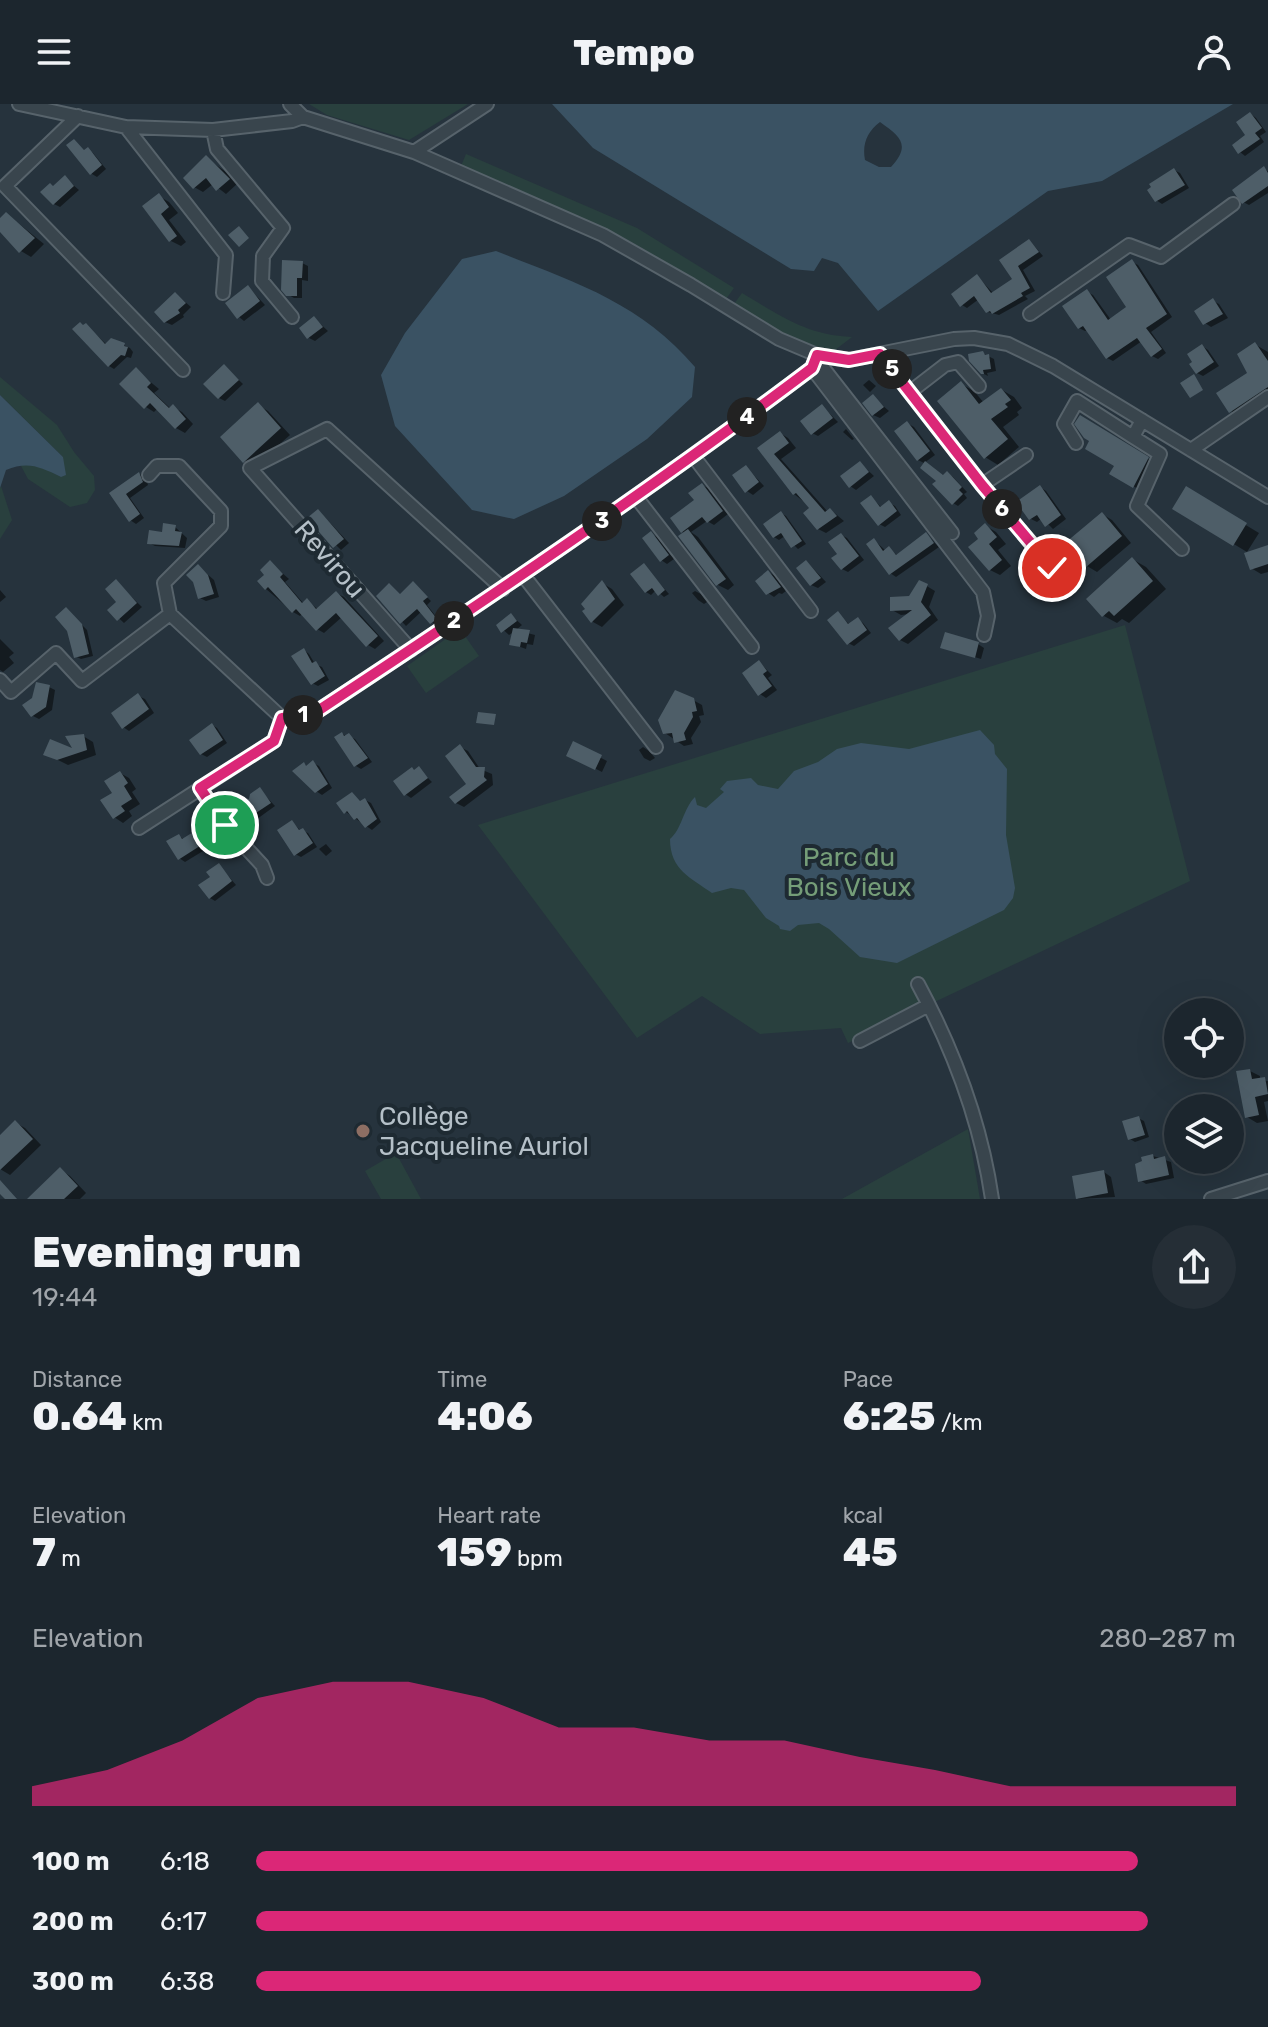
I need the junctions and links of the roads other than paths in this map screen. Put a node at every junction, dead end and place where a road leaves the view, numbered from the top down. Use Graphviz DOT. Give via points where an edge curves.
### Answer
graph roads {
  1 [pos="19,104"];
  2 [pos="290,104"];
  3 [pos="487,104"];
  4 [pos="78,116"];
  5 [pos="303,117"];
  6 [pos="126,127"];
  7 [pos="213,130"];
  8 [pos="414,152"];
  9 [pos="1233,204"];
  10 [pos="223,293"];
  11 [pos="1030,314"];
  12 [pos="292,317"];
  13 [pos="880,354"];
  14 [pos="815,361"];
  15 [pos="183,370"];
  16 [pos="979,386"];
  17 [pos="910,392"];
  18 [pos="1268,397"];
  19 [pos="1142,420"];
  20 [pos="1133,437"];
  21 [pos="1076,443"];
  22 [pos="1191,450"];
  23 [pos="1026,455"];
  24 [pos="694,457"];
  25 [pos="149,475"];
  26 [pos="982,485"];
  27 [pos="636,497"];
  28 [pos="1268,497"];
  29 [pos="952,533"];
  30 [pos="1182,549"];
  31 [pos="1052,568"];
  32 [pos="523,575"];
  33 [pos="503,589"];
  34 [pos="811,611"];
  35 [pos="170,614"];
  36 [pos="984,635"];
  37 [pos="752,647"];
  38 [pos="411,650"];
  39 [pos="0,680"];
  40 [pos="282,718"];
  41 [pos="656,747"];
  42 [pos="200,788"];
  43 [pos="139,828"];
  44 [pos="267,878"];
  45 [pos="918,984"];
  46 [pos="927,1006"];
  47 [pos="860,1041"];
  48 [pos="1268,1181"];
  49 [pos="992,1199"];
  50 [pos="1211,1199"];
  1 -- 4 [label="street"];
  2 -- 5 [label="street"];
  3 -- 8 [label="street"];
  4 -- 6 [label="street"];
  4 -- 15 [label="street" via="5,186"];
  5 -- 7 [label="street"];
  5 -- 8 [label="street"];
  6 -- 7 [label="street"];
  6 -- 10 [label="street" via="226,255"];
  7 -- 12 [label="street" via="217,149 283,228 263,256 262,281"];
  8 -- 14 [label="street" via="603,235"];
  9 -- 11 [label="street" via="1161,257 1129,245"];
  13 -- 14 [label="street"];
  13 -- 17 [label="street"];
  13 -- 19 [label="street" via="954,339 999,341 1028,352"];
  14 -- 24 [label="street"];
  14 -- 29 [label="street"];
  14 -- 36 [label="street" via="983,592 988,616"];
  16 -- 17 [label="street" via="958,362 945,365"];
  17 -- 26 [label="street"];
  18 -- 22 [label="street"];
  19 -- 20 [label="street"];
  19 -- 22 [label="street"];
  20 -- 21 [label="street" via="1077,401 1064,424"];
  20 -- 30 [label="street" via="1160,454 1137,506"];
  22 -- 28 [label="street"];
  23 -- 26 [label="street"];
  24 -- 27 [label="street"];
  24 -- 34 [label="street"];
  25 -- 35 [label="street" via="157,466 179,466 221,511 221,526 164,583"];
  26 -- 31 [label="street"];
  27 -- 32 [label="street"];
  27 -- 37 [label="street"];
  32 -- 33 [label="street"];
  32 -- 41 [label="street"];
  33 -- 38 [label="street"];
  33 -- 38 [label="street, Revirou" via="327,429 250,468"];
  35 -- 39 [label="street" via="82,681 56,653 11,692"];
  35 -- 40 [label="street"];
  38 -- 40 [label="street" via="313,714"];
  40 -- 42 [label="street" via="274,741"];
  42 -- 43 [label="street"];
  42 -- 44 [label="street"];
  45 -- 46 [label="street"];
  46 -- 47 [label="street"];
  46 -- 49 [label="street" via="961,1074"];
  48 -- 50 [label="street"];
}
